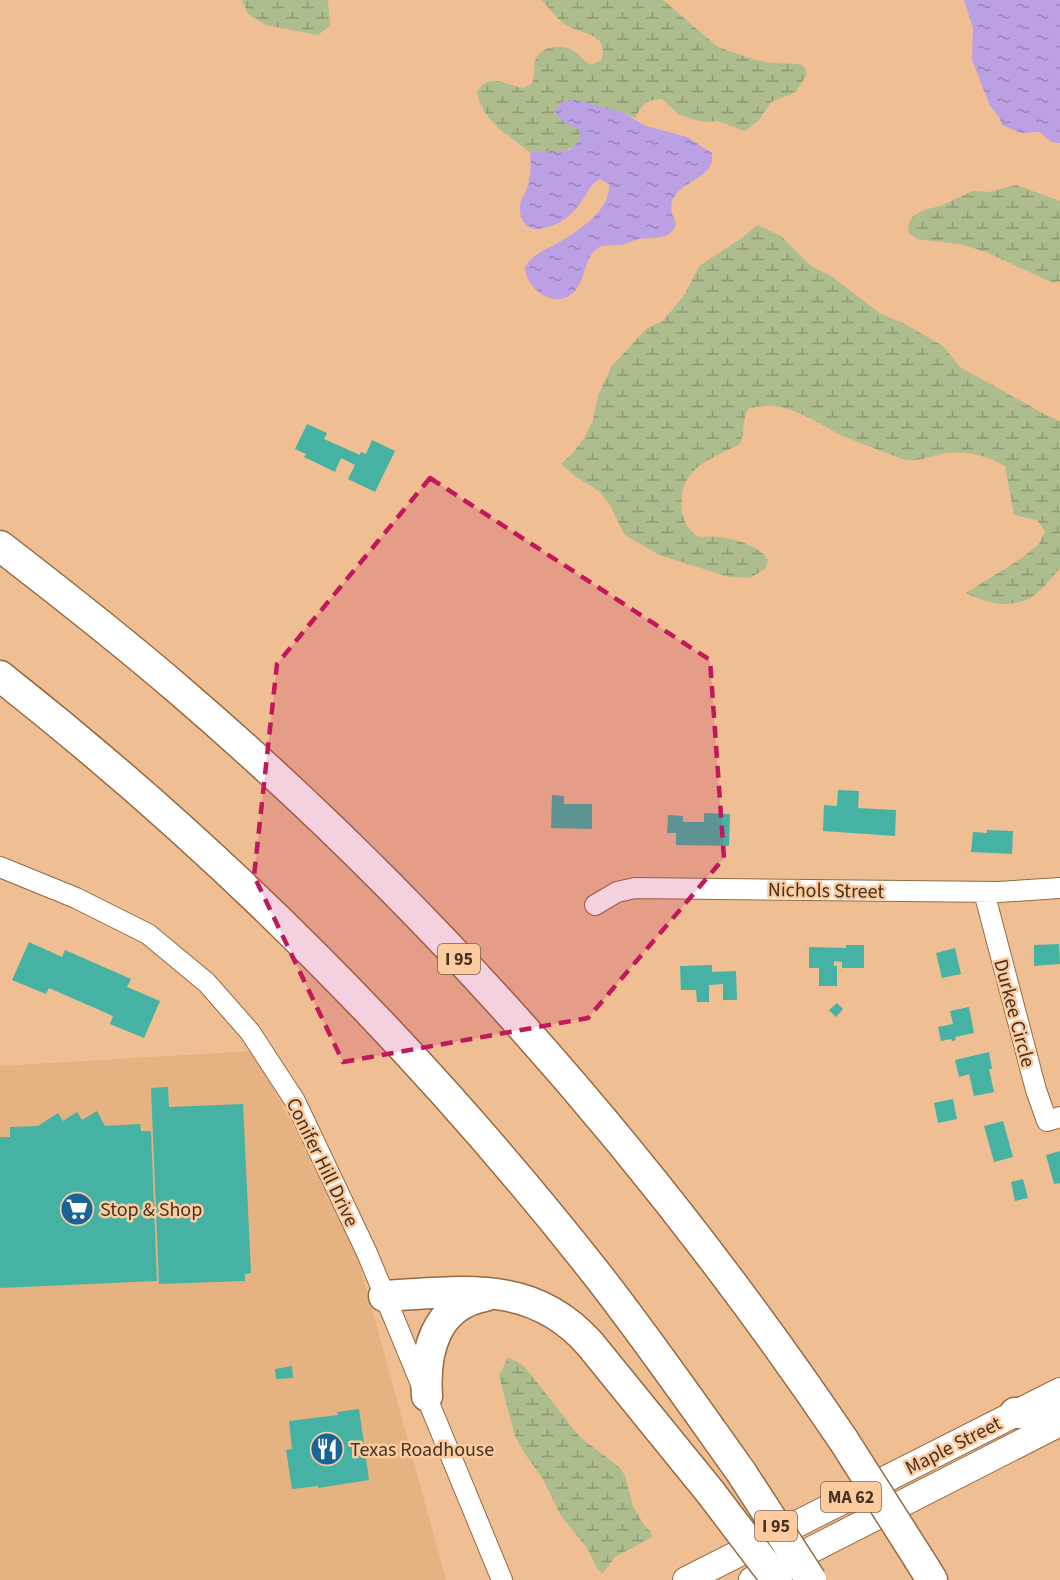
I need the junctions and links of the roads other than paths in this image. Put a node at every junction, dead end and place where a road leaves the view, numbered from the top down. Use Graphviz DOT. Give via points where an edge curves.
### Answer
graph roads {
  1 [pos="0,546"];
  2 [pos="0,676"];
  3 [pos="0,867"];
  4 [pos="1060,888"];
  5 [pos="984,892"];
  6 [pos="595,905"];
  7 [pos="1060,1117"];
  8 [pos="494,1294"];
  9 [pos="384,1296"];
  10 [pos="1060,1391"];
  11 [pos="426,1396"];
  12 [pos="1015,1413"];
  13 [pos="1060,1418"];
  14 [pos="1060,1423"];
  15 [pos="926,1570"];
  16 [pos="501,1580"];
  17 [pos="686,1580"];
  18 [pos="752,1580"];
  19 [pos="777,1580"];
  20 [pos="811,1580"];
  1 -- 15 [label="highway, I 95, bridge" via="196,706 325,824 427,925 554,1063 644,1169 744,1299 844,1441"];
  2 -- 20 [label="highway, I 95, bridge" via="113,769 254,898 425,1073 516,1175 655,1352 741,1472"];
  3 -- 9 [label="street, Conifer Hill Drive" via="76,898 148,934 207,983 250,1032 295,1101 368,1252"];
  4 -- 5 [label="street, Nichols Street"];
  5 -- 6 [label="street, Nichols Street" via="635,888 617,892"];
  5 -- 7 [label="street, Durkee Circle" via="1036,1090 1047,1121"];
  8 -- 9 [label="highway"];
  8 -- 11 [label="highway" via="461,1305 444,1320 428,1352"];
  8 -- 19 [label="highway, bridge" via="527,1299 573,1326 711,1493"];
  9 -- 11 [label="street, Conifer Hill Drive"];
  10 -- 12 [label="main road, Maple Street / MA 62"];
  11 -- 16 [label="street, Conifer Hill Drive"];
  12 -- 13 [label="highway" via="1047,1413"];
  12 -- 17 [label="main road, Maple Street / MA 62"];
  14 -- 18 [label="main road, Maple Street / MA 62"];
}
